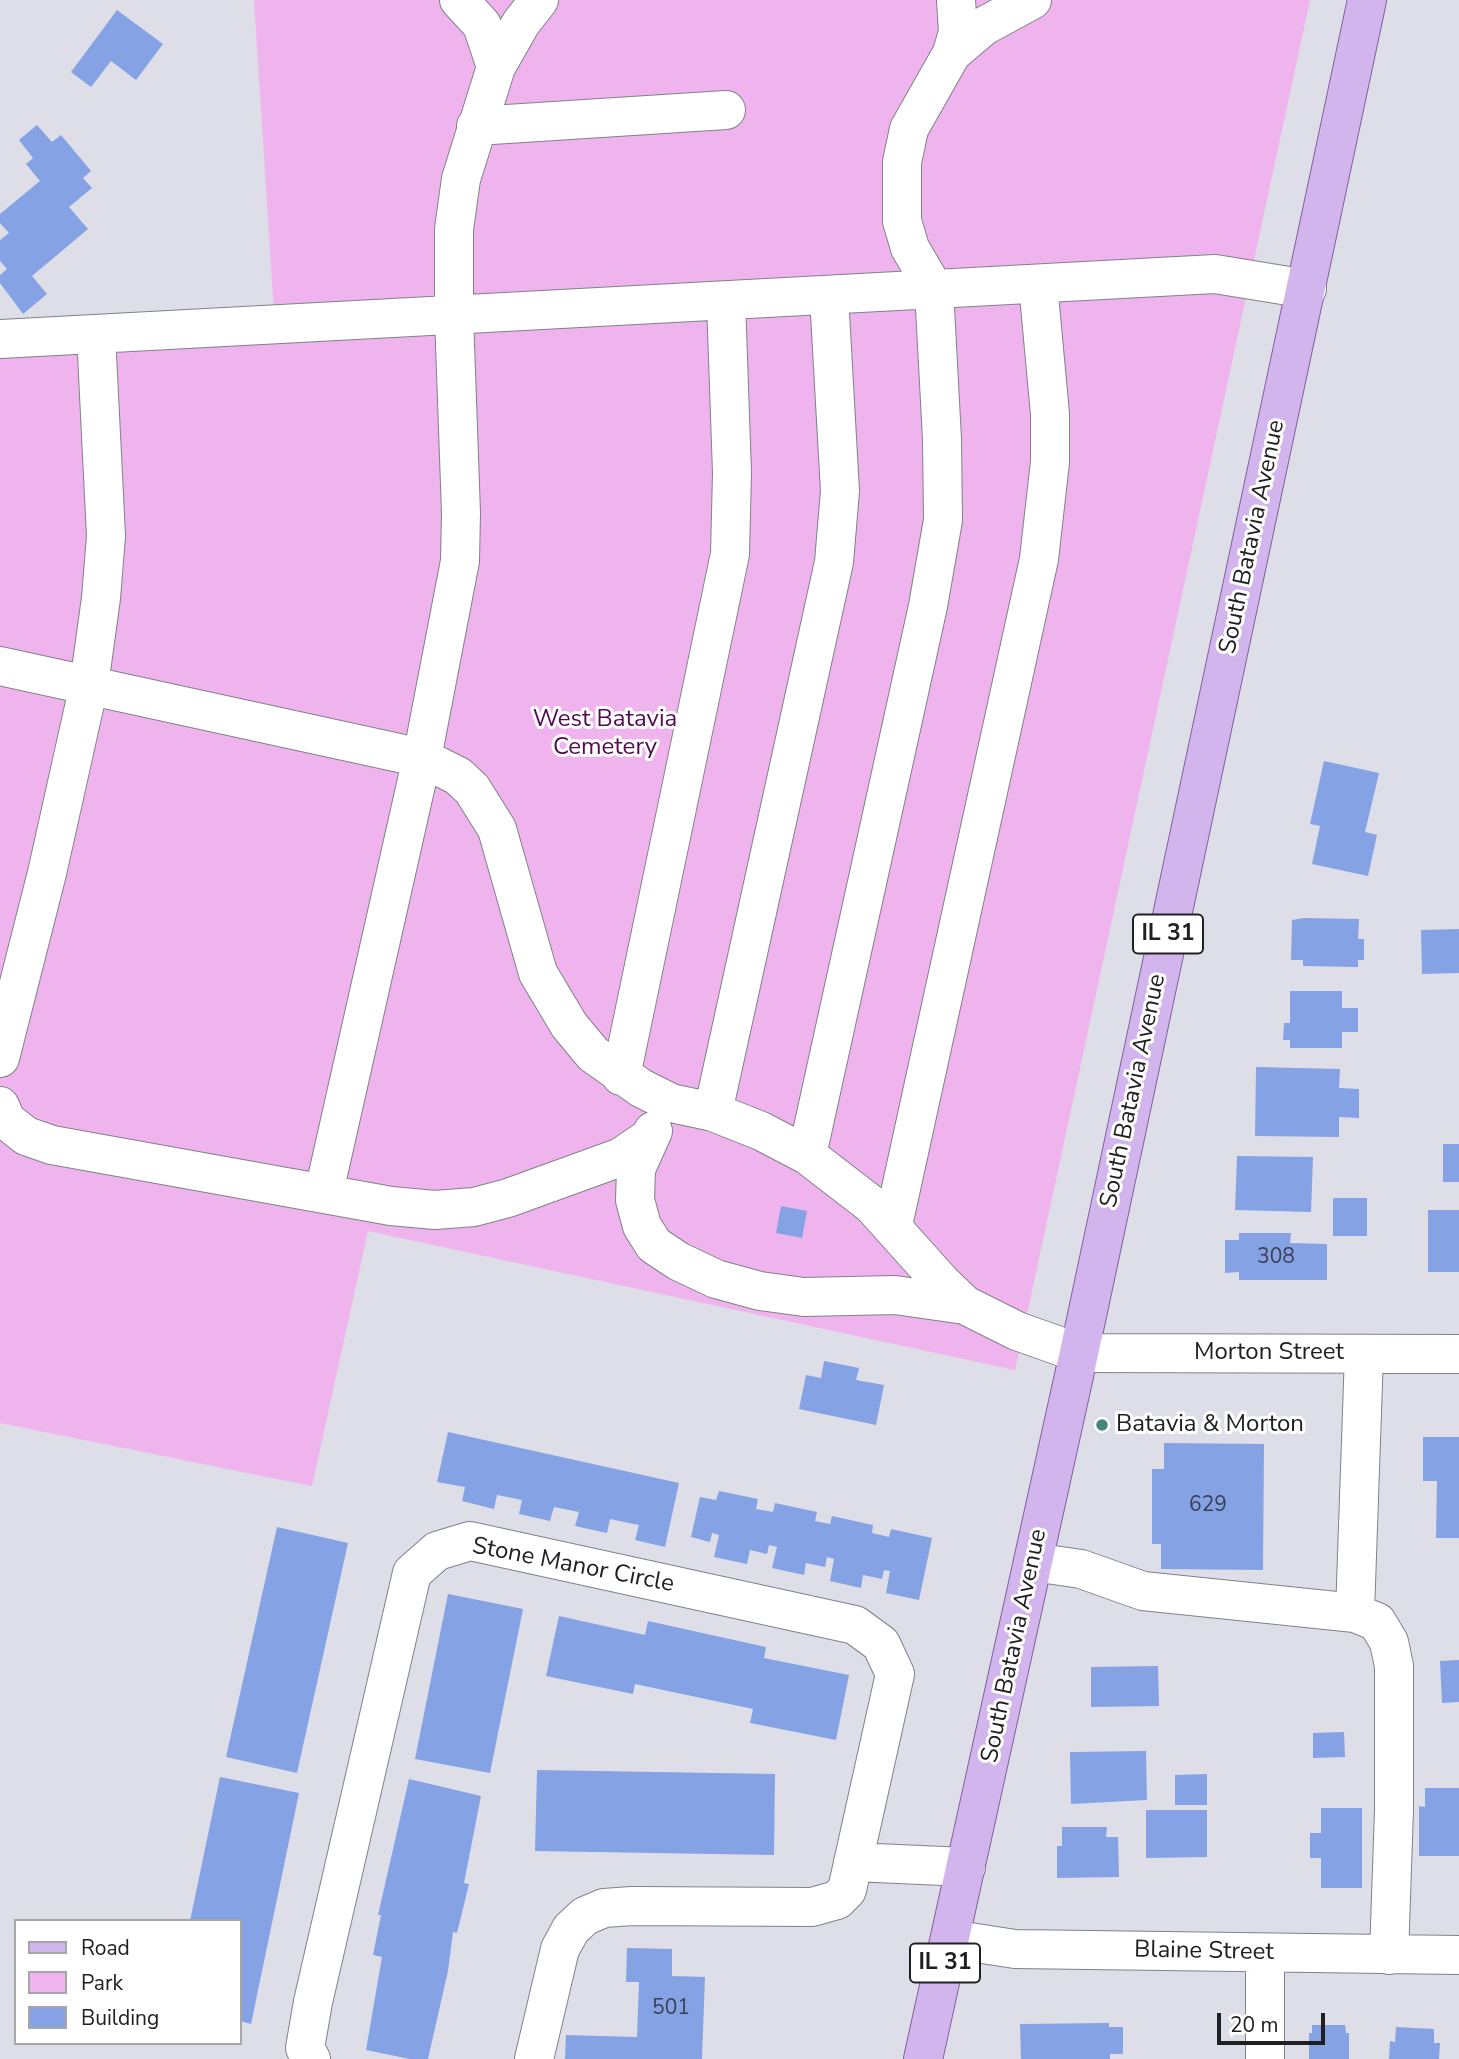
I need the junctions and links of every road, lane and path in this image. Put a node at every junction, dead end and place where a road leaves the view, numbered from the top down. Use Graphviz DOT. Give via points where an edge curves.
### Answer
graph roads {
  1 [pos="459,0"];
  2 [pos="539,0"];
  3 [pos="956,0"];
  4 [pos="1031,0"];
  5 [pos="1367,0"];
  6 [pos="951,53"];
  7 [pos="496,67"];
  8 [pos="726,110"];
  9 [pos="476,126"];
  10 [pos="1038,284"];
  11 [pos="934,289"];
  12 [pos="1307,289"];
  13 [pos="828,296"];
  14 [pos="726,301"];
  15 [pos="454,316"];
  16 [pos="96,334"];
  17 [pos="0,339"];
  18 [pos="0,666"];
  19 [pos="89,685"];
  20 [pos="422,758"];
  21 [pos="0,1058"];
  22 [pos="621,1076"];
  23 [pos="671,1103"];
  24 [pos="0,1106"];
  25 [pos="713,1112"];
  26 [pos="646,1140"];
  27 [pos="807,1155"];
  28 [pos="324,1192"];
  29 [pos="892,1225"];
  30 [pos="965,1306"];
  31 [pos="1079,1353"];
  32 [pos="1364,1354"];
  33 [pos="1459,1354"];
  34 [pos="1033,1562"];
  35 [pos="1355,1613"];
  36 [pos="853,1862"];
  37 [pos="966,1867"];
  38 [pos="950,1939"];
  39 [pos="1265,1954"];
  40 [pos="1388,1955"];
  41 [pos="1459,1955"];
  42 [pos="311,2059"];
  43 [pos="534,2059"];
  44 [pos="923,2059"];
  45 [pos="1265,2059"];
  1 -- 7 [label="street" via="482,25"];
  2 -- 7 [label="street"];
  3 -- 6 [label="street" via="958,32"];
  4 -- 6 [label="street" via="984,26"];
  5 -- 12 [label="main road, South Batavia Avenue / IL 31"];
  6 -- 11 [label="street" via="909,129 902,162 902,221 910,248"];
  7 -- 9 [label="street"];
  8 -- 9 [label="street"];
  9 -- 15 [label="street" via="461,178 454,229"];
  10 -- 11 [label="street"];
  10 -- 12 [label="street" via="1216,274"];
  10 -- 29 [label="street" via="1050,450 1039,559"];
  11 -- 13 [label="street"];
  11 -- 27 [label="street" via="944,482 937,562"];
  12 -- 31 [label="main road, South Batavia Avenue / IL 31"];
  13 -- 14 [label="street"];
  13 -- 25 [label="street" via="840,491 834,562"];
  14 -- 15 [label="street"];
  14 -- 22 [label="street" via="730,554"];
  15 -- 16 [label="street"];
  15 -- 20 [label="street" via="460,561"];
  16 -- 17 [label="street"];
  16 -- 19 [label="street" via="106,536"];
  18 -- 19 [label="street"];
  19 -- 20 [label="street"];
  19 -- 21 [label="street"];
  20 -- 22 [label="street" via="458,776 486,809 497,829 538,973 569,1025 593,1054"];
  20 -- 28 [label="street"];
  22 -- 23 [label="street"];
  23 -- 25 [label="street"];
  23 -- 26 [label="street"];
  24 -- 28 [label="street" via="6,1120 26,1136 52,1145"];
  25 -- 27 [label="street"];
  26 -- 28 [label="street" via="591,1169 474,1207 391,1206"];
  26 -- 30 [label="street" via="636,1170 635,1200 642,1226 654,1245 678,1261 716,1279 760,1291 804,1297 895,1295"];
  27 -- 29 [label="street"];
  29 -- 30 [label="street"];
  30 -- 31 [label="street, Morton Street"];
  31 -- 32 [label="street, Morton Street"];
  31 -- 34 [label="main road, South Batavia Avenue / IL 31"];
  32 -- 33 [label="street, Morton Street"];
  32 -- 35 [label="street"];
  34 -- 35 [label="street" via="1081,1569 1143,1591"];
  34 -- 37 [label="main road, South Batavia Avenue / IL 31"];
  35 -- 40 [label="street" via="1377,1622 1389,1642 1394,1666 1394,1835"];
  36 -- 37 [label="street"];
  36 -- 42 [label="street, Stone Manor Circle" via="895,1674 881,1644 855,1625 470,1541 437,1550 412,1573 313,2002 305,2048"];
  36 -- 43 [label="street, Stone Manor Circle" via="847,1890 825,1905 632,1906 586,1916 560,1949"];
  37 -- 38 [label="main road, South Batavia Avenue / IL 31"];
  38 -- 39 [label="street, Blaine Street" via="999,1948"];
  38 -- 44 [label="main road, South Batavia Avenue / IL 31"];
  39 -- 40 [label="street, Blaine Street"];
  39 -- 45 [label="street"];
  40 -- 41 [label="street, Blaine Street"];
}
